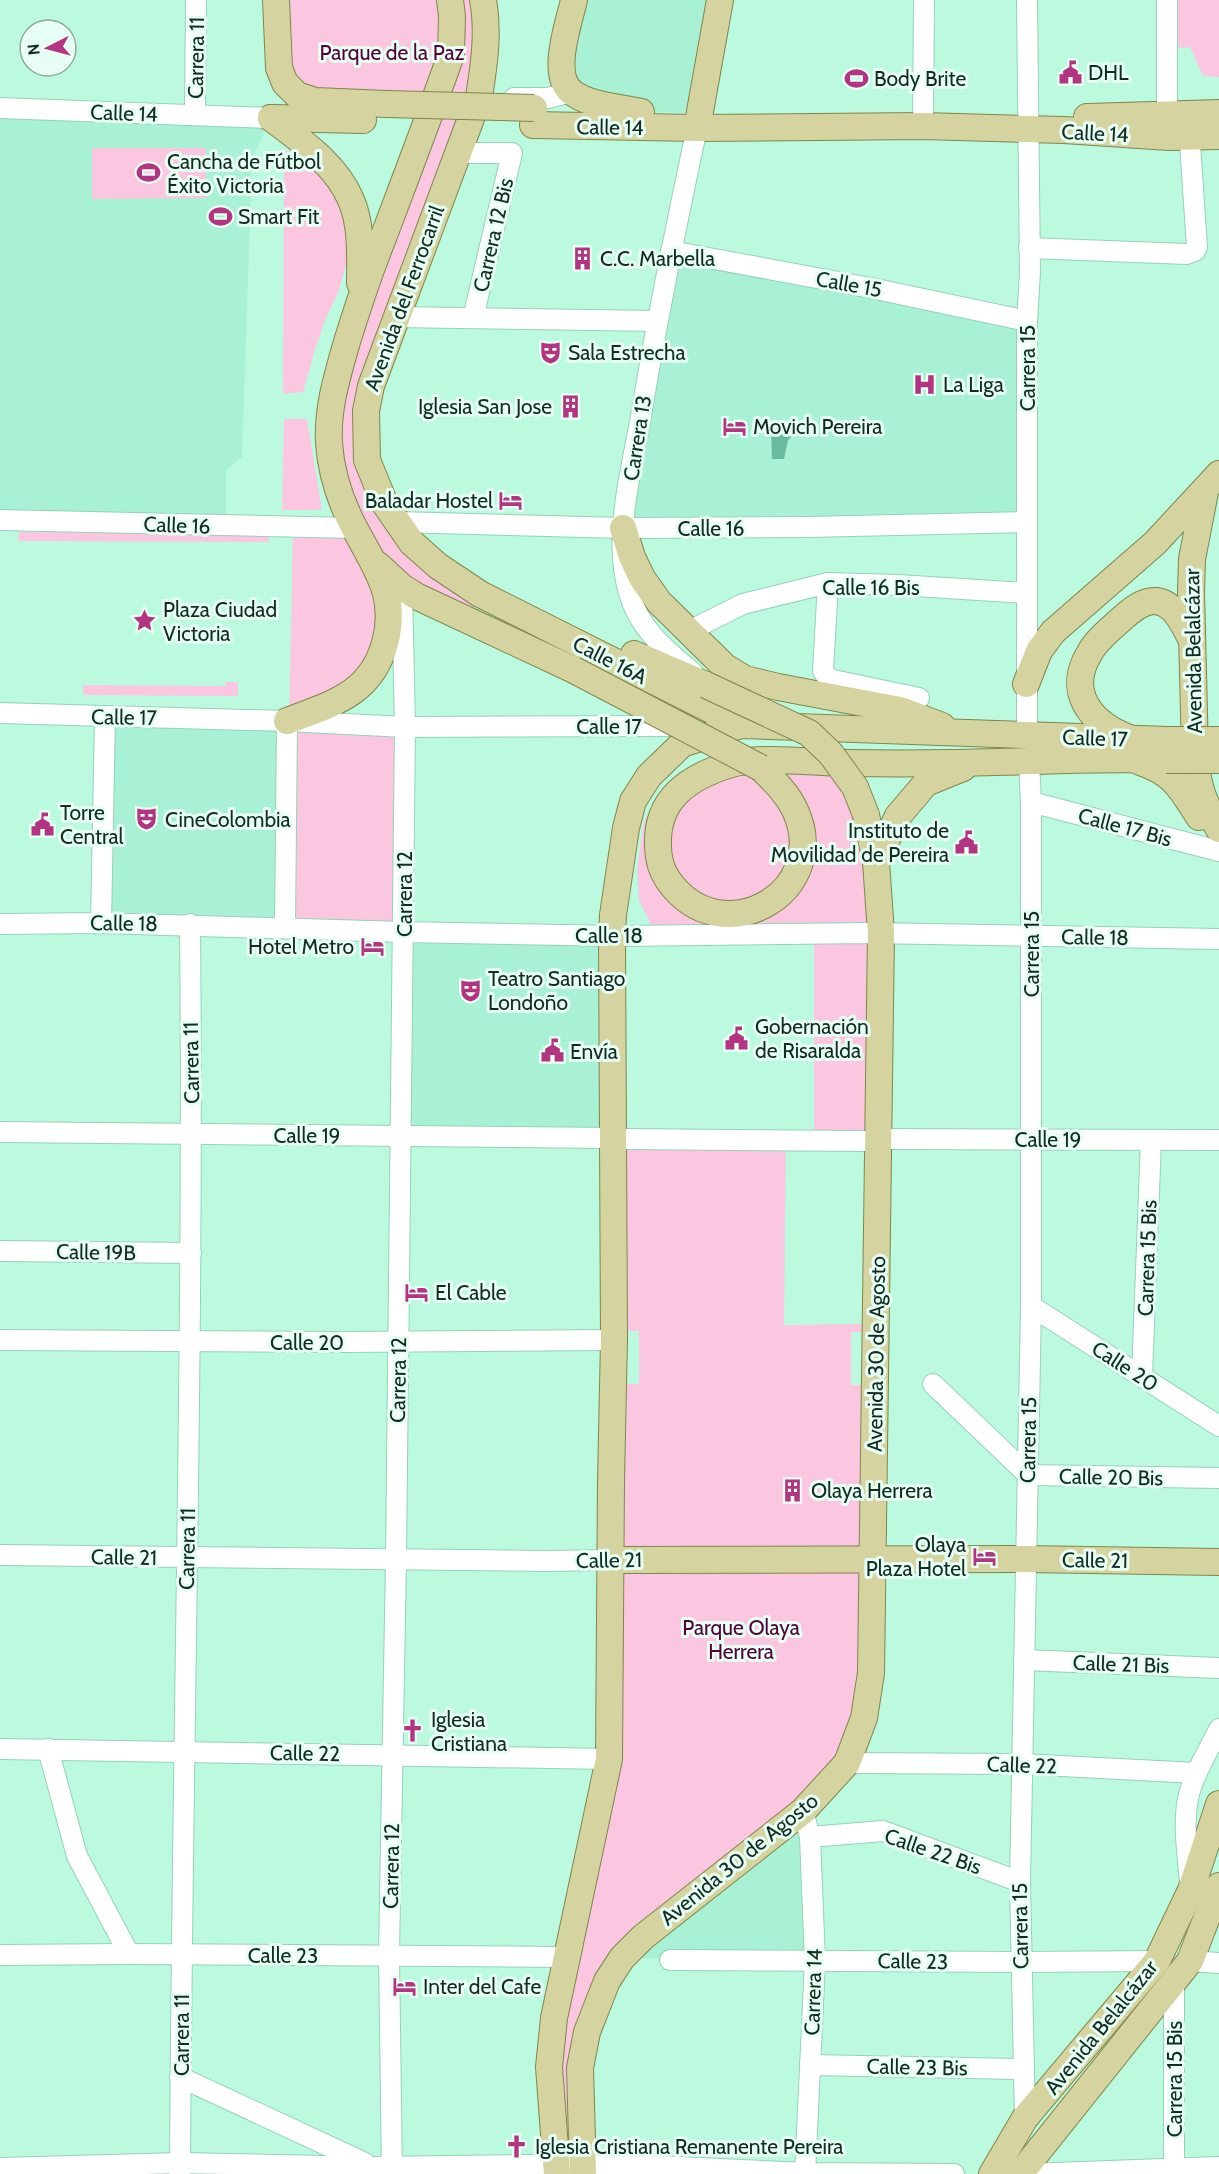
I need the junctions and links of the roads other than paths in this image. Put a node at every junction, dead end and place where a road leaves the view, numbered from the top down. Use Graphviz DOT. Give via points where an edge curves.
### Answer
graph roads {
  1 [pos="196,0"];
  2 [pos="276,0"];
  3 [pos="450,0"];
  4 [pos="483,0"];
  5 [pos="574,0"];
  6 [pos="720,0"];
  7 [pos="924,0"];
  8 [pos="1027,0"];
  9 [pos="1167,0"];
  10 [pos="571,92"];
  11 [pos="479,97"];
  12 [pos="0,108"];
  13 [pos="386,112"];
  14 [pos="641,112"];
  15 [pos="195,115"];
  16 [pos="534,116"];
  17 [pos="1087,117"];
  18 [pos="271,118"];
  19 [pos="923,120"];
  20 [pos="698,121"];
  21 [pos="1027,123"];
  22 [pos="1198,128"];
  23 [pos="457,153"];
  24 [pos="1219,153"];
  25 [pos="1029,248"];
  26 [pos="671,251"];
  27 [pos="360,297"];
  28 [pos="395,317"];
  29 [pos="473,318"];
  30 [pos="657,321"];
  31 [pos="1027,321"];
  32 [pos="1212,483"];
  33 [pos="0,520"];
  34 [pos="396,522"];
  35 [pos="1026,522"];
  36 [pos="354,528"];
  37 [pos="624,528"];
  38 [pos="372,559"];
  39 [pos="828,583"];
  40 [pos="402,587"];
  41 [pos="1026,593"];
  42 [pos="480,594"];
  43 [pos="689,632"];
  44 [pos="1193,644"];
  45 [pos="1026,684"];
  46 [pos="706,685"];
  47 [pos="919,698"];
  48 [pos="0,713"];
  49 [pos="105,716"];
  50 [pos="287,721"];
  51 [pos="741,725"];
  52 [pos="405,727"];
  53 [pos="961,733"];
  54 [pos="1027,736"];
  55 [pos="1219,740"];
  56 [pos="1129,749"];
  57 [pos="1167,750"];
  58 [pos="1219,760"];
  59 [pos="1029,762"];
  60 [pos="754,764"];
  61 [pos="1031,802"];
  62 [pos="1219,829"];
  63 [pos="1219,840"];
  64 [pos="1219,851"];
  65 [pos="876,862"];
  66 [pos="101,922"];
  67 [pos="0,924"];
  68 [pos="190,924"];
  69 [pos="285,928"];
  70 [pos="404,933"];
  71 [pos="881,933"];
  72 [pos="1031,935"];
  73 [pos="612,936"];
  74 [pos="1219,939"];
  75 [pos="0,1132"];
  76 [pos="192,1134"];
  77 [pos="400,1135"];
  78 [pos="620,1138"];
  79 [pos="1030,1139"];
  80 [pos="873,1140"];
  81 [pos="1151,1140"];
  82 [pos="1219,1140"];
  83 [pos="0,1251"];
  84 [pos="191,1253"];
  85 [pos="1031,1306"];
  86 [pos="0,1340"];
  87 [pos="614,1340"];
  88 [pos="191,1342"];
  89 [pos="398,1342"];
  90 [pos="1142,1376"];
  91 [pos="933,1384"];
  92 [pos="1219,1426"];
  93 [pos="1028,1475"];
  94 [pos="1219,1479"];
  95 [pos="0,1555"];
  96 [pos="187,1557"];
  97 [pos="396,1559"];
  98 [pos="1025,1559"];
  99 [pos="611,1560"];
  100 [pos="874,1560"];
  101 [pos="1219,1562"];
  102 [pos="1024,1660"];
  103 [pos="1219,1668"];
  104 [pos="1219,1729"];
  105 [pos="0,1749"];
  106 [pos="48,1749"];
  107 [pos="185,1751"];
  108 [pos="393,1755"];
  109 [pos="609,1759"];
  110 [pos="847,1763"];
  111 [pos="1022,1764"];
  112 [pos="1197,1773"];
  113 [pos="1219,1804"];
  114 [pos="803,1811"];
  115 [pos="810,1837"];
  116 [pos="1020,1882"];
  117 [pos="1219,1886"];
  118 [pos="1191,1890"];
  119 [pos="129,1954"];
  120 [pos="0,1955"];
  121 [pos="389,1955"];
  122 [pos="181,1956"];
  123 [pos="566,1957"];
  124 [pos="670,1960"];
  125 [pos="815,1961"];
  126 [pos="1156,1961"];
  127 [pos="1190,1961"];
  128 [pos="1020,1962"];
  129 [pos="1219,1963"];
  130 [pos="1174,1984"];
  131 [pos="810,2065"];
  132 [pos="1024,2069"];
  133 [pos="180,2077"];
  134 [pos="1025,2118"];
  135 [pos="1219,2167"];
  136 [pos="0,2168"];
  137 [pos="180,2169"];
  138 [pos="386,2169"];
  139 [pos="556,2169"];
  140 [pos="583,2169"];
  141 [pos="612,2169"];
  142 [pos="1174,2171"];
  143 [pos="805,2173"];
  144 [pos="905,2173"];
  145 [pos="954,2174"];
  146 [pos="992,2174"];
  147 [pos="1020,2174"];
  148 [pos="1027,2174"];
  1 -- 15 [label="street, Carrera 11"];
  2 -- 13 [label="main road, Calle 14" via="279,68 285,83 297,95"];
  3 -- 27 [label="main road, Avenida del Ferrocarril" via="451,55"];
  4 -- 11 [label="main road, Avenida del Ferrocarril" via="484,58"];
  5 -- 10 [label="main road" via="561,72"];
  6 -- 20 [label="main road"];
  7 -- 19 [label="street"];
  8 -- 21 [label="street, Carrera 15"];
  9 -- 22 [label="street"];
  10 -- 11 [label="street" via="548,98"];
  10 -- 14 [label="main road" via="586,100"];
  11 -- 23 [label="main road, Avenida del Ferrocarril"];
  12 -- 15 [label="street, Calle 14"];
  13 -- 16 [label="main road, Calle 14, bridge"];
  13 -- 18 [label="main road, Calle 14"];
  14 -- 16 [label="main road, Calle 14"];
  14 -- 20 [label="main road, Calle 14"];
  15 -- 18 [label="street, Calle 14"];
  16 -- 20 [label="main road, Calle 14"];
  17 -- 21 [label="main road, Calle 14"];
  17 -- 22 [label="main road, Calle 14"];
  17 -- 22 [label="main road"];
  18 -- 27 [label="main road" via="325,163 352,202 359,235"];
  19 -- 20 [label="main road, Calle 14"];
  19 -- 21 [label="main road, Calle 14"];
  20 -- 26 [label="street, Carrera 13"];
  21 -- 22 [label="main road, Calle 14" via="1064,130"];
  21 -- 25 [label="street, Carrera 15"];
  22 -- 24 [label="main road"];
  22 -- 25 [label="street" via="1196,251 1187,254"];
  23 -- 28 [label="main road, Avenida del Ferrocarril"];
  23 -- 29 [label="street, Carrera 12 Bis" via="512,153"];
  25 -- 31 [label="street, Carrera 15"];
  26 -- 30 [label="street, Carrera 13"];
  26 -- 31 [label="street, Calle 15"];
  27 -- 36 [label="main road, Avenida del Ferrocarril" via="337,376 329,442 341,498"];
  28 -- 29 [label="street"];
  28 -- 34 [label="main road, Avenida del Ferrocarril" via="370,386 365,440 367,460"];
  29 -- 30 [label="street"];
  30 -- 37 [label="street, Carrera 13"];
  31 -- 35 [label="street, Carrera 15"];
  32 -- 44 [label="main road, Avenida Belalcázar" via="1192,559"];
  32 -- 45 [label="main road" via="1155,543 1053,632 1039,651"];
  33 -- 36 [label="street, Calle 16"];
  34 -- 37 [label="street, Calle 16"];
  34 -- 42 [label="main road, Avenida del Ferrocarril" via="438,566"];
  35 -- 37 [label="street, Calle 16"];
  35 -- 41 [label="street, Carrera 15"];
  36 -- 38 [label="main road, Avenida del Ferrocarril"];
  37 -- 43 [label="main road" via="642,578"];
  37 -- 46 [label="street, Carrera 13" via="624,567 629,594 641,621 656,642"];
  38 -- 40 [label="main road, Calle 16A"];
  38 -- 50 [label="main road" via="384,582 389,608 388,634 379,659 365,681 345,698"];
  39 -- 41 [label="street, Calle 16 Bis"];
  39 -- 43 [label="street, Calle 16 Bis" via="743,604"];
  39 -- 47 [label="street" via="823,671 827,677"];
  40 -- 52 [label="street, Carrera 12"];
  40 -- 60 [label="main road, Calle 16A, bridge" via="574,670"];
  41 -- 45 [label="street, Carrera 15"];
  42 -- 46 [label="main road, Avenida 30 de Agosto"];
  42 -- 51 [label="main road, Calle 16A"];
  43 -- 53 [label="main road" via="725,667 745,679 900,710"];
  44 -- 56 [label="main road" via="1183,622 1164,603 1155,601 1130,611 1089,653 1081,681 1088,710"];
  44 -- 62 [label="main road, Avenida Belalcázar" via="1196,776"];
  45 -- 54 [label="street, Carrera 15"];
  46 -- 65 [label="main road, Avenida 30 de Agosto, bridge" via="809,733 831,753 855,787 866,815"];
  48 -- 49 [label="street, Calle 17"];
  49 -- 50 [label="street, Calle 17"];
  49 -- 66 [label="street"];
  50 -- 52 [label="street, Calle 17"];
  50 -- 69 [label="street"];
  51 -- 52 [label="street, Calle 17"];
  51 -- 53 [label="main road, Calle 17"];
  51 -- 73 [label="main road" via="682,744 649,776 633,801"];
  52 -- 70 [label="street, Carrera 12"];
  53 -- 54 [label="main road, Calle 17"];
  54 -- 56 [label="main road, Calle 17"];
  55 -- 57 [label="main road, Calle 17, bridge"];
  56 -- 57 [label="main road, Calle 17"];
  56 -- 59 [label="main road, Calle 17"];
  56 -- 63 [label="main road" via="1177,782 1206,828"];
  57 -- 58 [label="main road, Calle 17, bridge"];
  59 -- 60 [label="main road, Calle 17"];
  59 -- 61 [label="street, Carrera 15"];
  59 -- 65 [label="main road" via="963,768 926,783 898,816"];
  60 -- 60 [label="main road" via="783,789 796,810 802,855 794,878 782,894 764,907 729,915 701,909 681,896 666,878 658,856 657,833 662,814 672,796 690,782 728,765"];
  61 -- 64 [label="street, Calle 17 Bis"];
  61 -- 72 [label="street, Carrera 15"];
  65 -- 71 [label="main road, Avenida 30 de Agosto"];
  66 -- 67 [label="street, Calle 18"];
  66 -- 68 [label="street, Calle 18"];
  68 -- 69 [label="street, Calle 18"];
  68 -- 76 [label="street, Carrera 11"];
  69 -- 70 [label="street, Calle 18"];
  70 -- 73 [label="street, Calle 18"];
  70 -- 77 [label="street, Carrera 12"];
  71 -- 72 [label="street, Calle 18"];
  71 -- 73 [label="street, Calle 18"];
  71 -- 80 [label="main road, Avenida 30 de Agosto"];
  72 -- 74 [label="street, Calle 18"];
  72 -- 79 [label="street, Carrera 15"];
  73 -- 78 [label="main road"];
  75 -- 76 [label="street, Calle 19"];
  76 -- 77 [label="street, Calle 19"];
  76 -- 84 [label="street, Carrera 11"];
  77 -- 78 [label="street, Calle 19"];
  77 -- 89 [label="street, Carrera 12"];
  78 -- 80 [label="street, Calle 19"];
  78 -- 87 [label="main road"];
  79 -- 80 [label="street, Calle 19"];
  79 -- 81 [label="street, Calle 19"];
  79 -- 85 [label="street, Carrera 15"];
  80 -- 100 [label="main road, Avenida 30 de Agosto"];
  81 -- 82 [label="street, Calle 19"];
  81 -- 90 [label="street, Carrera 15 Bis"];
  83 -- 84 [label="street, Calle 19B"];
  84 -- 88 [label="street, Carrera 11"];
  85 -- 90 [label="street, Calle 20"];
  85 -- 93 [label="street, Carrera 15"];
  86 -- 88 [label="street, Calle 20"];
  87 -- 89 [label="street, Calle 20"];
  87 -- 99 [label="main road"];
  88 -- 89 [label="street, Calle 20"];
  88 -- 96 [label="street, Carrera 11"];
  89 -- 97 [label="street, Carrera 12"];
  90 -- 92 [label="street, Calle 20"];
  91 -- 93 [label="street, Calle 20 Bis"];
  93 -- 94 [label="street, Calle 20 Bis"];
  93 -- 98 [label="street, Carrera 15"];
  95 -- 96 [label="street, Calle 21"];
  96 -- 97 [label="street, Calle 21"];
  96 -- 107 [label="street, Carrera 11"];
  97 -- 99 [label="street, Calle 21"];
  97 -- 108 [label="street, Carrera 12"];
  98 -- 100 [label="main road, Calle 21"];
  98 -- 101 [label="main road, Calle 21"];
  98 -- 102 [label="street, Carrera 15"];
  99 -- 100 [label="main road, Calle 21"];
  99 -- 109 [label="main road"];
  100 -- 110 [label="main road, Avenida 30 de Agosto" via="871,1673 864,1718"];
  102 -- 103 [label="street, Calle 21 Bis"];
  102 -- 111 [label="street, Carrera 15"];
  104 -- 112 [label="street"];
  105 -- 106 [label="street, Calle 22"];
  106 -- 107 [label="street, Calle 22"];
  106 -- 119 [label="street" via="77,1856"];
  107 -- 108 [label="street, Calle 22"];
  107 -- 122 [label="street, Carrera 11"];
  108 -- 109 [label="street, Calle 22"];
  108 -- 121 [label="street, Carrera 12"];
  109 -- 123 [label="main road"];
  110 -- 111 [label="street, Calle 22"];
  110 -- 114 [label="main road, Avenida 30 de Agosto"];
  111 -- 112 [label="street, Calle 22"];
  111 -- 116 [label="street, Carrera 15"];
  112 -- 118 [label="street" via="1185,1823"];
  113 -- 118 [label="main road, Avenida Belalcázar"];
  114 -- 115 [label="street, Carrera 14"];
  114 -- 140 [label="main road, Avenida 30 de Agosto" via="652,1930 622,1958 607,1982 587,2032 580,2068"];
  115 -- 116 [label="street, Calle 22 Bis" via="883,1831"];
  115 -- 125 [label="street, Carrera 14"];
  116 -- 128 [label="street, Carrera 15"];
  117 -- 127 [label="main road, Avenida Belalcázar"];
  118 -- 126 [label="main road, Avenida Belalcázar"];
  119 -- 120 [label="street, Calle 23"];
  119 -- 122 [label="street, Calle 23"];
  121 -- 122 [label="street, Calle 23"];
  121 -- 123 [label="street, Calle 23"];
  121 -- 138 [label="street, Carrera 12"];
  122 -- 133 [label="street, Carrera 11"];
  123 -- 139 [label="main road" via="549,2067"];
  124 -- 125 [label="street, Calle 23"];
  125 -- 128 [label="street, Calle 23"];
  125 -- 131 [label="street, Carrera 14"];
  126 -- 128 [label="street, Calle 23"];
  126 -- 134 [label="main road, Avenida Belalcázar"];
  127 -- 129 [label="street"];
  127 -- 130 [label="main road, Avenida Belalcázar"];
  128 -- 132 [label="street, Carrera 15"];
  130 -- 142 [label="street, Carrera 15 Bis"];
  130 -- 147 [label="main road, Avenida Belalcázar"];
  131 -- 132 [label="street, Calle 23 Bis"];
  131 -- 143 [label="street, Carrera 14"];
  132 -- 134 [label="street, Carrera 15"];
  133 -- 137 [label="street, Carrera 11"];
  133 -- 138 [label="street"];
  134 -- 146 [label="main road, Avenida Belalcázar"];
  135 -- 142 [label="street"];
  136 -- 137 [label="street"];
  137 -- 138 [label="street"];
  138 -- 139 [label="street"];
  139 -- 140 [label="street"];
  140 -- 141 [label="street"];
  141 -- 143 [label="street"];
  142 -- 148 [label="street"];
  143 -- 144 [label="street"];
  144 -- 145 [label="street"];
}
